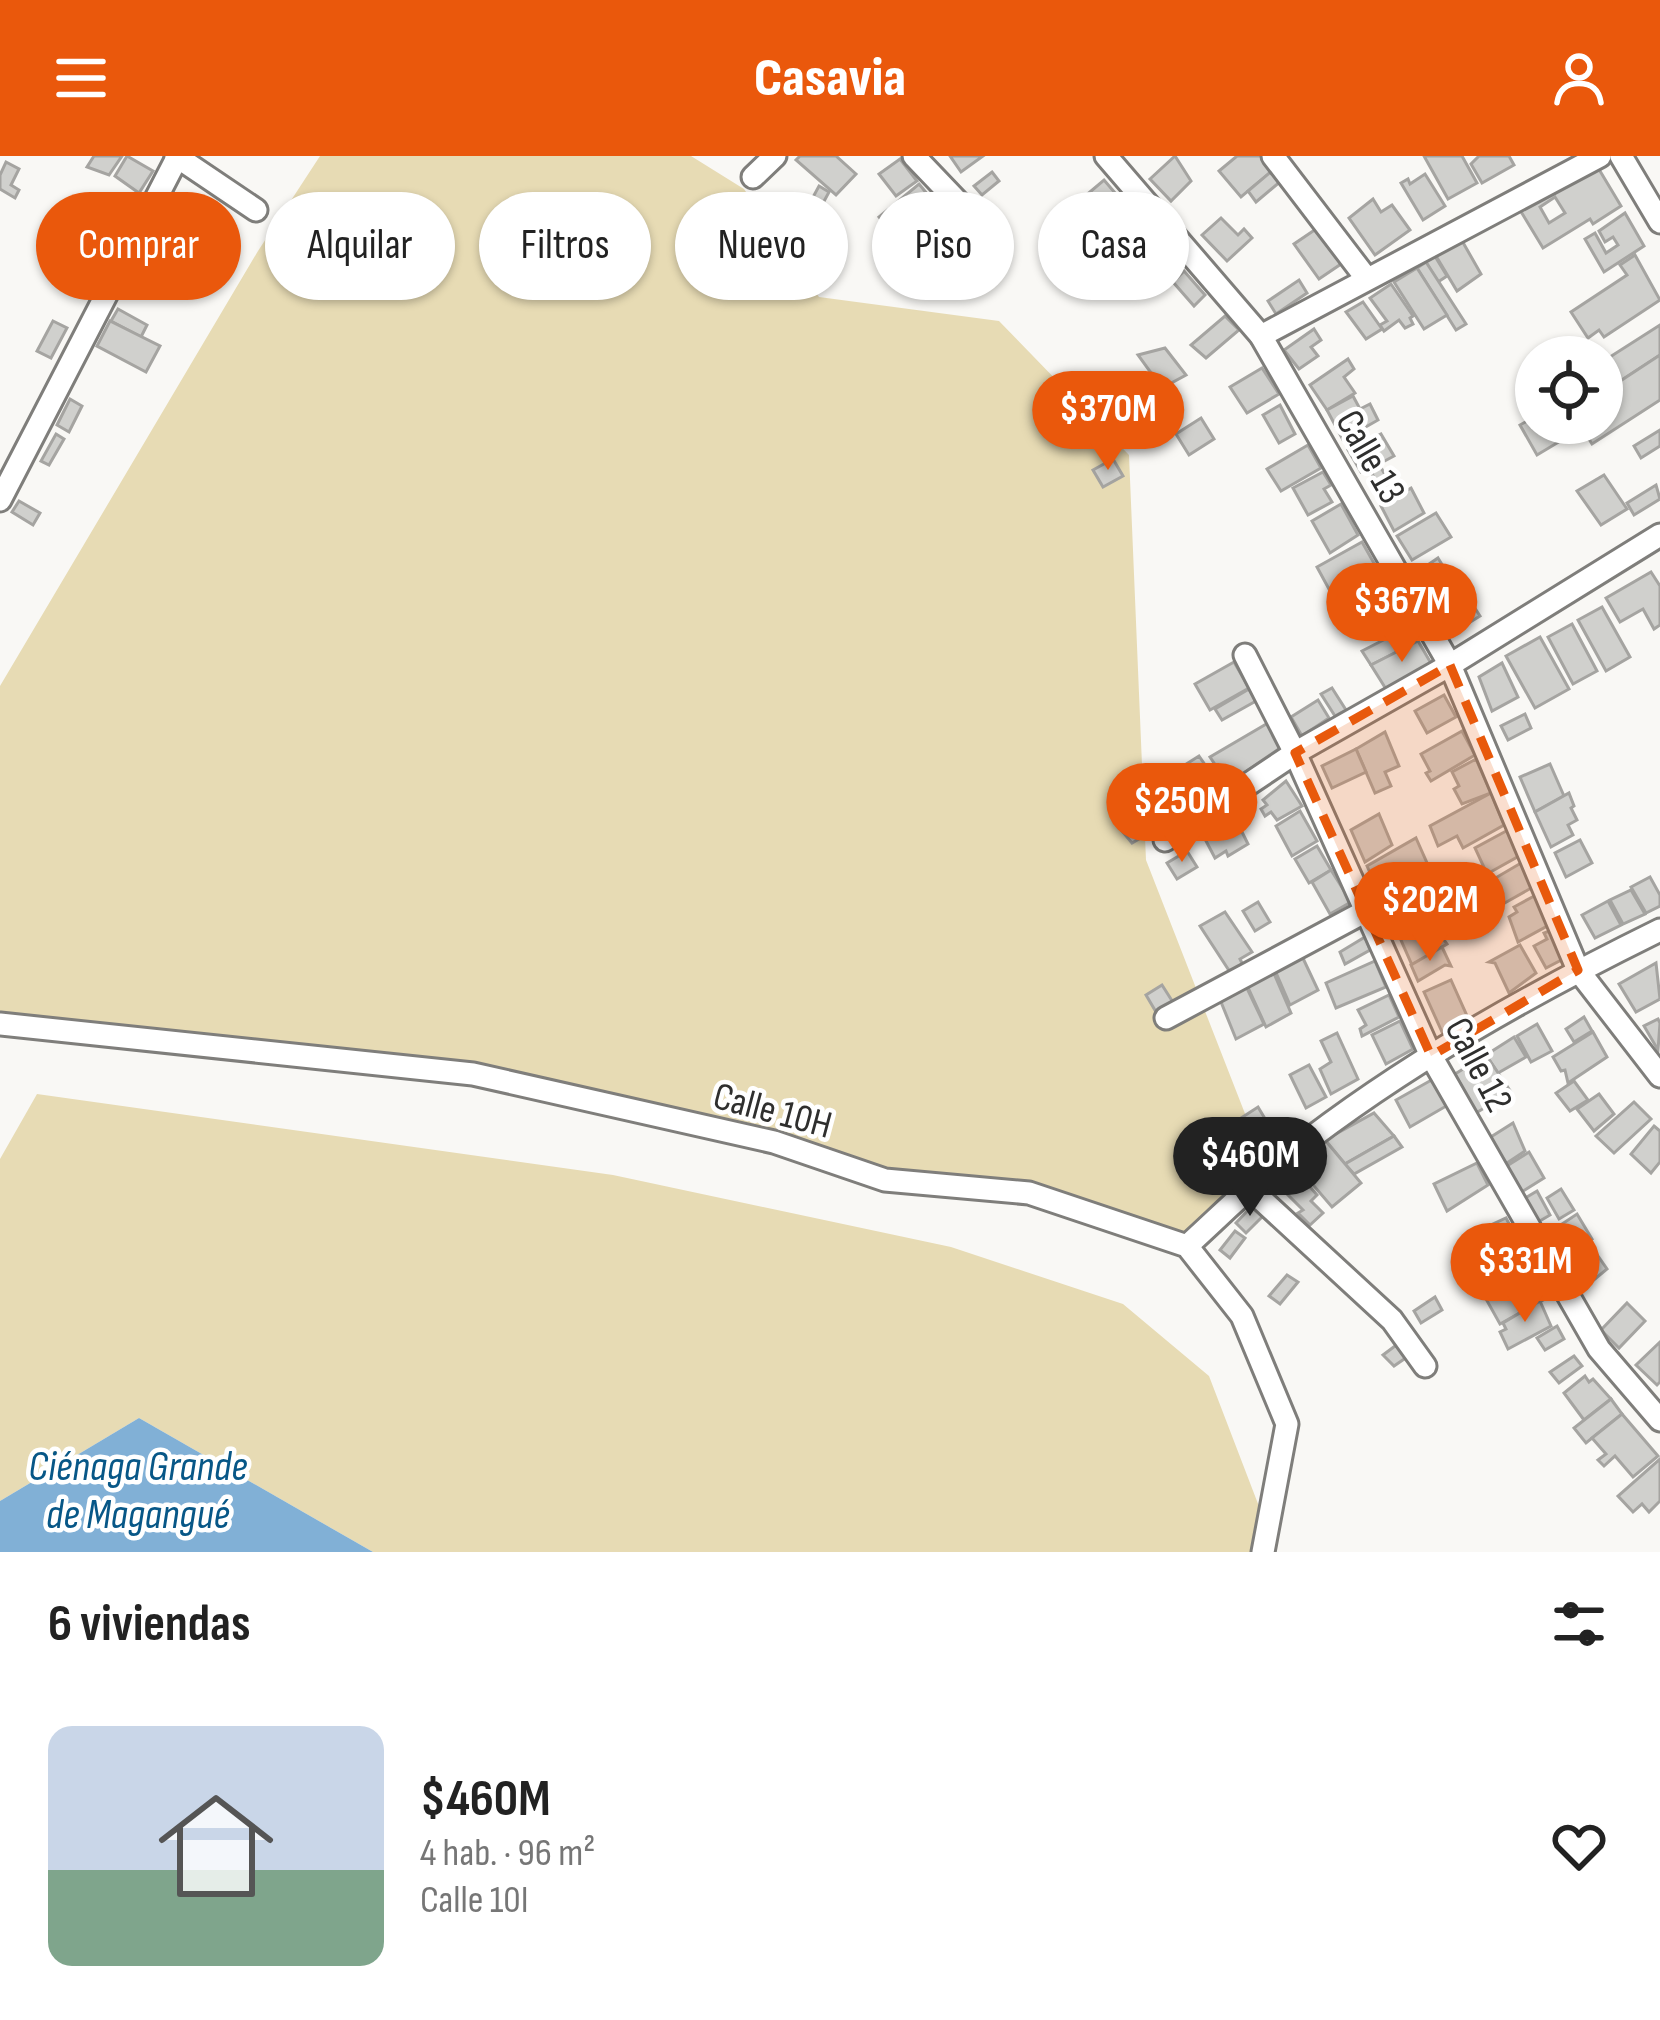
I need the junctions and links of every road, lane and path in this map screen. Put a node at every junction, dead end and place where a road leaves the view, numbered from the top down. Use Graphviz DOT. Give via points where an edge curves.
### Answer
graph roads {
  1 [pos="177,156"];
  2 [pos="775,156"];
  3 [pos="914,156"];
  4 [pos="1106,156"];
  5 [pos="1273,156"];
  6 [pos="1600,156"];
  7 [pos="1621,156"];
  8 [pos="753,177"];
  9 [pos="948,192"];
  10 [pos="256,210"];
  11 [pos="1660,222"];
  12 [pos="1367,279"];
  13 [pos="1261,336"];
  14 [pos="10,453"];
  15 [pos="0,500"];
  16 [pos="1660,535"];
  17 [pos="1245,655"];
  18 [pos="1450,665"];
  19 [pos="1295,753"];
  20 [pos="1166,840"];
  21 [pos="1366,911"];
  22 [pos="1660,930"];
  23 [pos="1578,970"];
  24 [pos="1166,1018"];
  25 [pos="0,1024"];
  26 [pos="1431,1056"];
  27 [pos="1660,1076"];
  28 [pos="1250,1189"];
  29 [pos="1187,1246"];
  30 [pos="1425,1366"];
  31 [pos="1660,1420"];
  32 [pos="1263,1552"];
  1 -- 10 [label="street"];
  1 -- 14 [label="street"];
  2 -- 8 [label="street"];
  3 -- 9 [label="street"];
  4 -- 13 [label="street, Calle 13"];
  5 -- 12 [label="street"];
  6 -- 12 [label="street"];
  7 -- 11 [label="street"];
  12 -- 13 [label="street"];
  13 -- 18 [label="street, Calle 13"];
  14 -- 15 [label="street"];
  16 -- 18 [label="street"];
  17 -- 19 [label="street, Calle 12"];
  18 -- 19 [label="street"];
  18 -- 23 [label="street, Calle 13"];
  19 -- 20 [label="street"];
  19 -- 21 [label="street, Calle 12"];
  21 -- 24 [label="street"];
  21 -- 26 [label="street, Calle 12"];
  22 -- 23 [label="street"];
  23 -- 26 [label="street"];
  23 -- 27 [label="street, Calle 13"];
  25 -- 29 [label="street, Calle 10H" via="473,1073 774,1142 885,1180 1029,1192"];
  26 -- 28 [label="street"];
  26 -- 31 [label="street, Calle 12" via="1599,1349"];
  28 -- 29 [label="street"];
  28 -- 30 [label="street" via="1392,1320"];
  29 -- 32 [label="street" via="1242,1316 1287,1424"];
}
